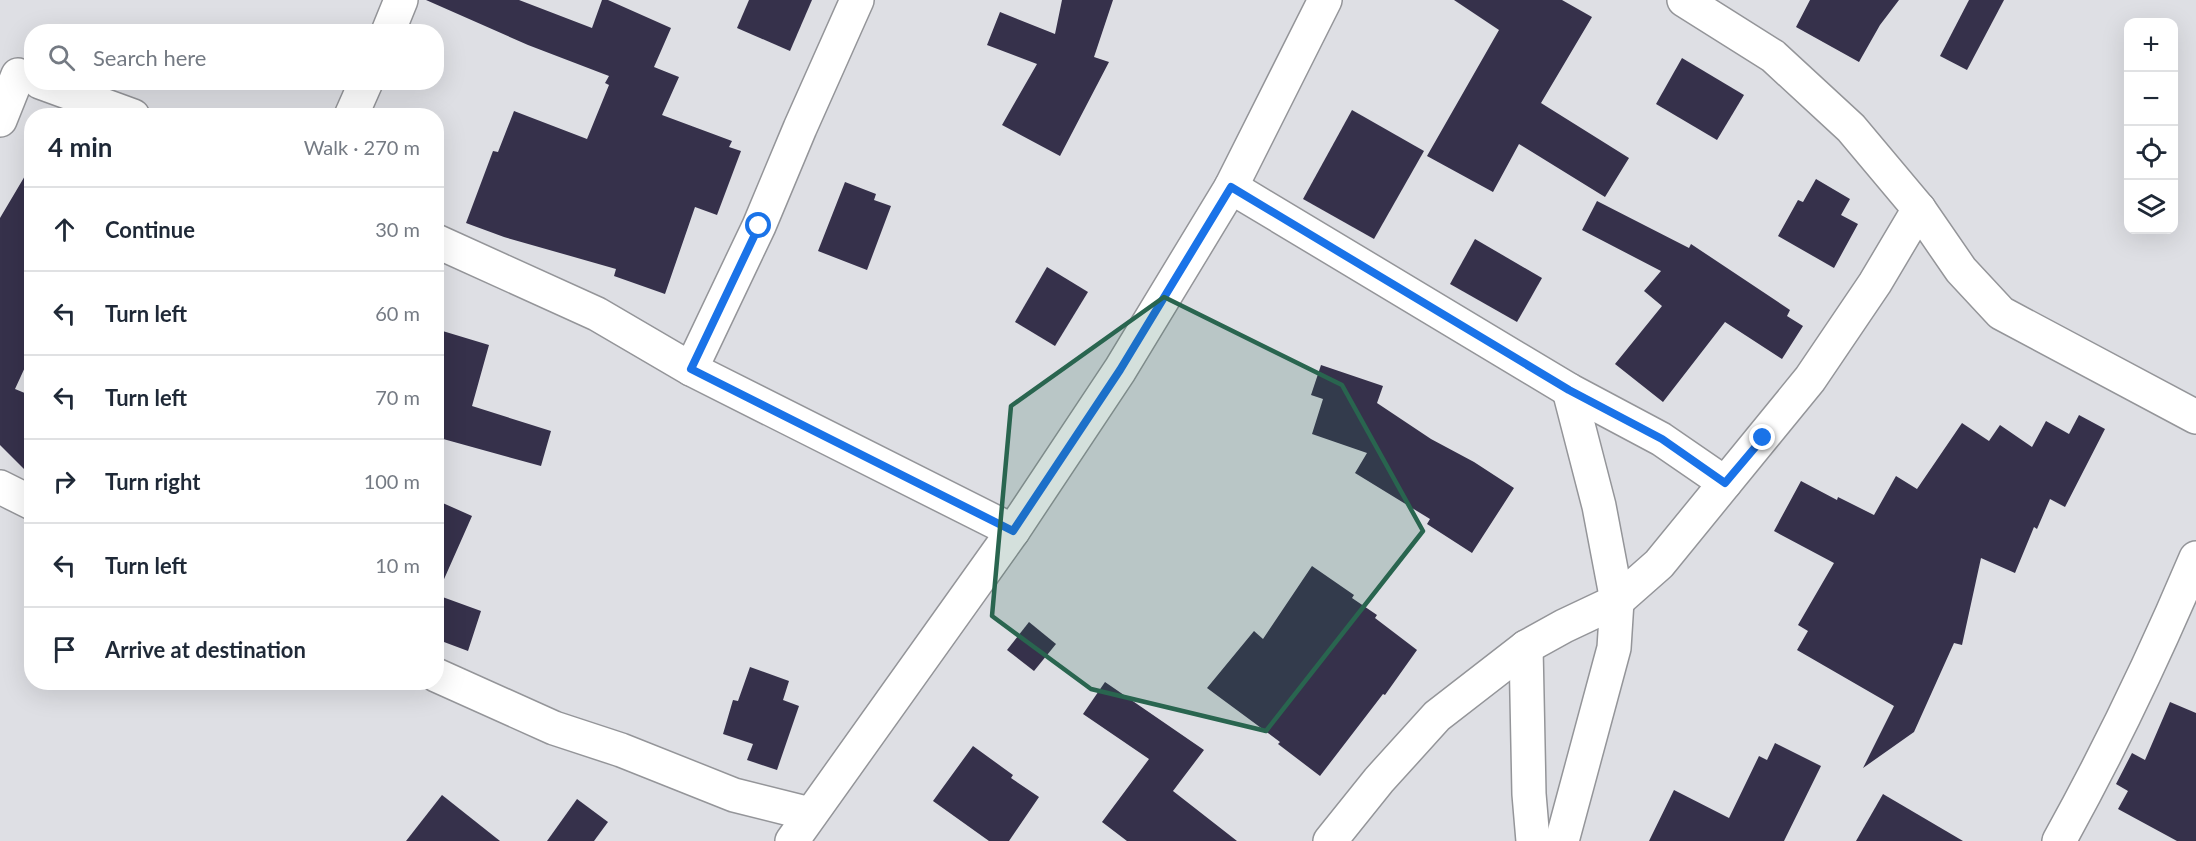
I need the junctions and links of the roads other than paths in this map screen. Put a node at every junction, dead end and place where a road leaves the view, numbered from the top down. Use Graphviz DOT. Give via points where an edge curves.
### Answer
graph roads {
  1 [pos="401,0"];
  2 [pos="857,0"];
  3 [pos="1325,0"];
  4 [pos="1684,0"];
  5 [pos="391,24"];
  6 [pos="23,76"];
  7 [pos="62,90"];
  8 [pos="362,90"];
  9 [pos="111,108"];
  10 [pos="355,108"];
  11 [pos="0,120"];
  12 [pos="1231,187"];
  13 [pos="1919,209"];
  14 [pos="444,245"];
  15 [pos="691,369"];
  16 [pos="1569,390"];
  17 [pos="2196,417"];
  18 [pos="1725,483"];
  19 [pos="0,487"];
  20 [pos="24,498"];
  21 [pos="1013,531"];
  22 [pos="2196,558"];
  23 [pos="1617,601"];
  24 [pos="1526,647"];
  25 [pos="444,679"];
  26 [pos="810,814"];
  27 [pos="792,841"];
  28 [pos="1330,841"];
  29 [pos="1533,841"];
  30 [pos="1562,841"];
  31 [pos="2058,841"];
  1 -- 5 [label="street"];
  2 -- 15 [label="street" via="759,226"];
  3 -- 12 [label="street"];
  4 -- 13 [label="street" via="1773,56 1851,128"];
  6 -- 11 [label="street"];
  7 -- 9 [label="street"];
  8 -- 10 [label="street"];
  12 -- 16 [label="street"];
  12 -- 21 [label="street" via="1120,370"];
  13 -- 17 [label="street" via="1961,270 2001,313"];
  13 -- 18 [label="street" via="1810,379"];
  14 -- 15 [label="street" via="597,314"];
  15 -- 21 [label="street"];
  16 -- 18 [label="street" via="1662,439"];
  16 -- 23 [label="street" via="1599,506"];
  18 -- 23 [label="street" via="1659,564"];
  19 -- 20 [label="street"];
  21 -- 26 [label="street"];
  22 -- 31 [label="street" via="2124,717"];
  23 -- 24 [label="street"];
  23 -- 30 [label="street" via="1614,648"];
  24 -- 28 [label="street" via="1437,716"];
  24 -- 29 [label="street"];
  25 -- 26 [label="street" via="554,728 734,795"];
  26 -- 27 [label="street"];
}
